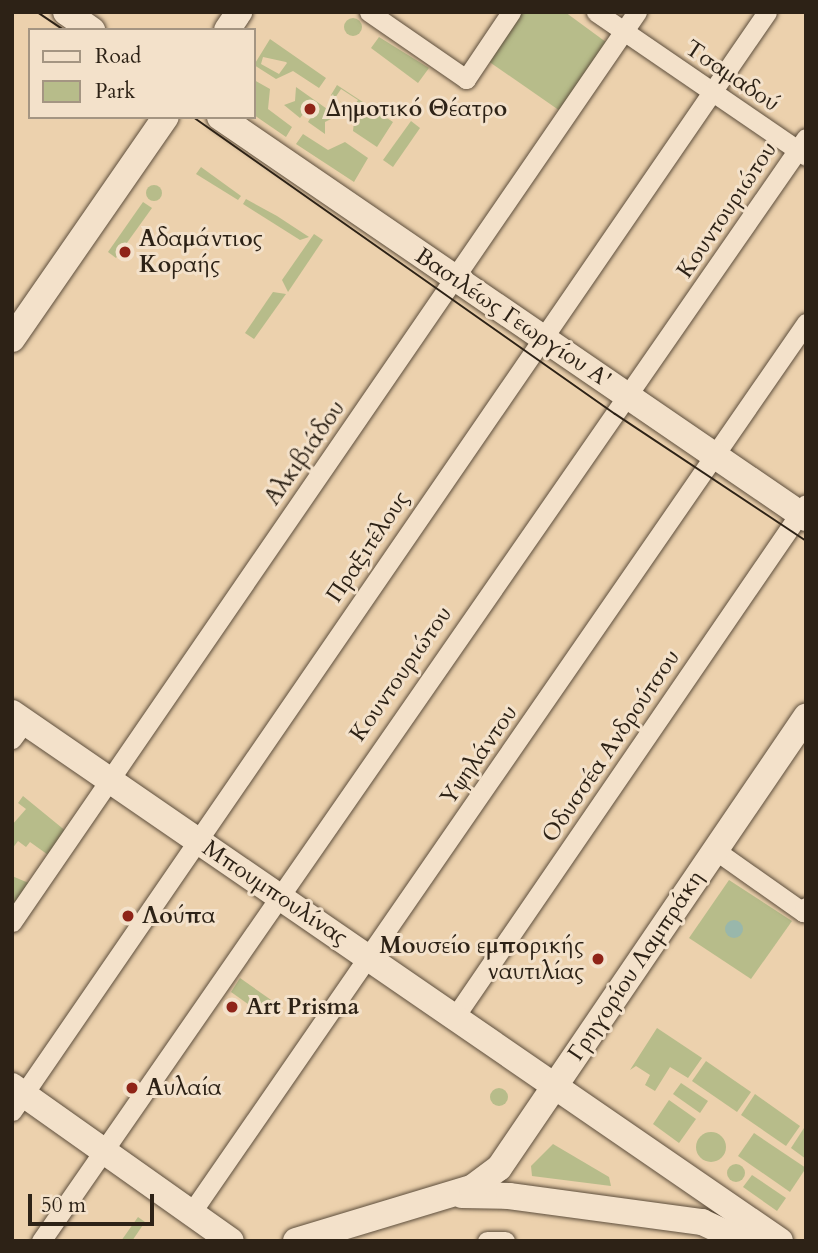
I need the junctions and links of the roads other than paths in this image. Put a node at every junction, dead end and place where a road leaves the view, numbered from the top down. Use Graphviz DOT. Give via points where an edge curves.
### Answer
graph roads {
  1 [pos="66,12"];
  2 [pos="239,12"];
  3 [pos="369,12"];
  4 [pos="511,12"];
  5 [pos="596,12"];
  6 [pos="637,12"];
  7 [pos="767,12"];
  8 [pos="89,28"];
  9 [pos="228,28"];
  10 [pos="624,31"];
  11 [pos="713,94"];
  12 [pos="165,119"];
  13 [pos="223,119"];
  14 [pos="803,148"];
  15 [pos="456,279"];
  16 [pos="806,324"];
  17 [pos="544,339"];
  18 [pos="12,340"];
  19 [pos="628,397"];
  20 [pos="715,456"];
  21 [pos="804,512"];
  22 [pos="806,717"];
  23 [pos="16,725"];
  24 [pos="109,781"];
  25 [pos="198,839"];
  26 [pos="715,850"];
  27 [pos="279,895"];
  28 [pos="804,909"];
  29 [pos="12,922"];
  30 [pos="370,957"];
  31 [pos="456,1015"];
  32 [pos="555,1083"];
  33 [pos="16,1097"];
  34 [pos="103,1150"];
  35 [pos="450,1196"];
  36 [pos="191,1213"];
  37 [pos="41,1241"];
  38 [pos="231,1241"];
  39 [pos="296,1241"];
  40 [pos="487,1241"];
  41 [pos="505,1241"];
  42 [pos="743,1241"];
  43 [pos="779,1241"];
  1 -- 8 [label="main road"];
  2 -- 9 [label="main road"];
  3 -- 4 [label="street" via="466,79"];
  5 -- 10 [label="street, Τσαμαδού"];
  6 -- 10 [label="street, Αλκιβιάδου"];
  7 -- 11 [label="street, Πραξιτέλους"];
  10 -- 11 [label="street, Τσαμαδού"];
  10 -- 15 [label="street, Αλκιβιάδου"];
  11 -- 14 [label="street, Τσαμαδού"];
  11 -- 17 [label="street, Πραξιτέλους"];
  12 -- 18 [label="main road"];
  13 -- 15 [label="main road, Βασιλέως Γεωργίου Α'"];
  14 -- 19 [label="street, Κουντουριώτου"];
  15 -- 17 [label="main road, Βασιλέως Γεωργίου Α'"];
  15 -- 24 [label="street, Αλκιβιάδου"];
  16 -- 20 [label="street, Υψηλάντου"];
  17 -- 19 [label="main road, Βασιλέως Γεωργίου Α'"];
  17 -- 25 [label="street, Πραξιτέλους"];
  19 -- 20 [label="main road, Βασιλέως Γεωργίου Α'"];
  19 -- 27 [label="street, Κουντουριώτου"];
  20 -- 21 [label="main road, Βασιλέως Γεωργίου Α'"];
  20 -- 30 [label="street, Υψηλάντου"];
  21 -- 31 [label="street, Οδυσσέα Ανδρούτσου"];
  22 -- 26 [label="main road, Γρηγορίου Λαμπράκη"];
  23 -- 24 [label="main road, Μπουμπουλίνας"];
  24 -- 25 [label="main road, Μπουμπουλίνας"];
  24 -- 29 [label="street, Αλκιβιάδου"];
  25 -- 27 [label="main road, Μπουμπουλίνας"];
  25 -- 33 [label="street, Πραξιτέλους"];
  26 -- 28 [label="street"];
  26 -- 32 [label="main road, Γρηγορίου Λαμπράκη"];
  27 -- 30 [label="main road, Μπουμπουλίνας"];
  27 -- 34 [label="street, Κουντουριώτου"];
  30 -- 31 [label="main road, Μπουμπουλίνας"];
  30 -- 36 [label="street, Υψηλάντου"];
  31 -- 32 [label="main road, Μπουμπουλίνας"];
  32 -- 35 [label="main road, Γρηγορίου Λαμπράκη" via="499,1168 485,1181"];
  32 -- 43 [label="main road, Μπουμπουλίνας"];
  33 -- 34 [label="main road"];
  34 -- 36 [label="main road"];
  34 -- 37 [label="street, Κουντουριώτου"];
  35 -- 39 [label="main road"];
  35 -- 42 [label="main road" via="509,1196 702,1222"];
  36 -- 38 [label="main road"];
  40 -- 41 [label="street"];
}
